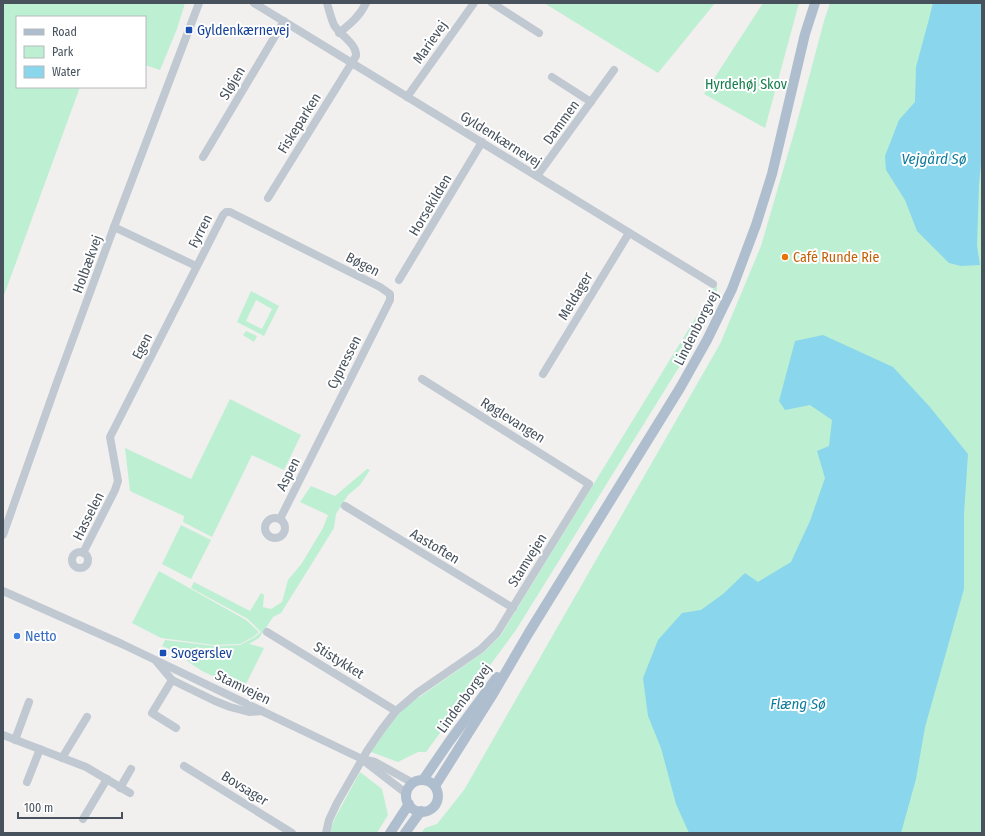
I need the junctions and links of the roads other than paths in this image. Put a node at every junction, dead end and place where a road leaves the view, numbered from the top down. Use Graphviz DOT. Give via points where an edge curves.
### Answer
graph roads {
  1 [pos="199,3"];
  2 [pos="254,3"];
  3 [pos="327,3"];
  4 [pos="366,3"];
  5 [pos="474,3"];
  6 [pos="492,3"];
  7 [pos="815,3"];
  8 [pos="284,21"];
  9 [pos="340,33"];
  10 [pos="539,33"];
  11 [pos="352,62"];
  12 [pos="614,70"];
  13 [pos="552,77"];
  14 [pos="407,97"];
  15 [pos="591,102"];
  16 [pos="482,142"];
  17 [pos="203,157"];
  18 [pos="537,176"];
  19 [pos="268,198"];
  20 [pos="114,227"];
  21 [pos="267,230"];
  22 [pos="629,232"];
  23 [pos="196,266"];
  24 [pos="400,280"];
  25 [pos="713,284"];
  26 [pos="390,294"];
  27 [pos="543,374"];
  28 [pos="422,379"];
  29 [pos="319,441"];
  30 [pos="590,484"];
  31 [pos="115,490"];
  32 [pos="345,506"];
  33 [pos="280,519"];
  34 [pos="3,535"];
  35 [pos="84,552"];
  36 [pos="3,591"];
  37 [pos="513,608"];
  38 [pos="267,632"];
  39 [pos="528,634"];
  40 [pos="154,659"];
  41 [pos="172,680"];
  42 [pos="29,702"];
  43 [pos="263,711"];
  44 [pos="396,711"];
  45 [pos="87,717"];
  46 [pos="176,728"];
  47 [pos="3,735"];
  48 [pos="15,740"];
  49 [pos="40,749"];
  50 [pos="62,758"];
  51 [pos="362,759"];
  52 [pos="184,766"];
  53 [pos="131,769"];
  54 [pos="107,780"];
  55 [pos="423,780"];
  56 [pos="27,782"];
  57 [pos="413,783"];
  58 [pos="435,786"];
  59 [pos="120,788"];
  60 [pos="130,793"];
  61 [pos="407,794"];
  62 [pos="409,804"];
  63 [pos="421,811"];
  64 [pos="83,819"];
  65 [pos="292,833"];
  66 [pos="326,833"];
  67 [pos="390,833"];
  68 [pos="405,833"];
  1 -- 20 [label="street, Holbækvej"];
  2 -- 8 [label="street, Gyldenkærnevej"];
  3 -- 9 [label="street"];
  4 -- 9 [label="street" via="357,18"];
  5 -- 14 [label="street, Marievej"];
  6 -- 10 [label="street"];
  7 -- 39 [label="main road, Lindenborgvej" via="805,34 772,174 732,289 680,388"];
  8 -- 11 [label="street, Gyldenkærnevej"];
  8 -- 17 [label="street, Sløjen"];
  9 -- 11 [label="street" via="354,47 356,56"];
  11 -- 14 [label="street, Gyldenkærnevej"];
  11 -- 19 [label="street, Fiskeparken"];
  12 -- 15 [label="street, Dammen"];
  13 -- 15 [label="street, Dammen"];
  14 -- 16 [label="street, Gyldenkærnevej"];
  15 -- 18 [label="street, Dammen"];
  16 -- 18 [label="street, Gyldenkærnevej"];
  16 -- 24 [label="street, Horsekilden"];
  18 -- 22 [label="street, Gyldenkærnevej"];
  20 -- 23 [label="street, Fyrren"];
  20 -- 34 [label="street, Holbækvej"];
  21 -- 23 [label="street, Fyrren" via="226,212"];
  21 -- 26 [label="street, Bøgen"];
  22 -- 25 [label="street, Gyldenkærnevej"];
  22 -- 27 [label="street, Meldager"];
  23 -- 31 [label="street, Egen" via="110,437 118,481"];
  26 -- 29 [label="street, Cypressen" via="390,300"];
  28 -- 30 [label="street, Røglevangen"];
  29 -- 33 [label="street, Aspen"];
  30 -- 37 [label="street, Stamvejen"];
  31 -- 35 [label="street, Hasselen"];
  32 -- 37 [label="street, Aastoften"];
  36 -- 40 [label="street, Stamvejen"];
  37 -- 44 [label="street, Stamvejen" via="497,633 481,649 417,693"];
  38 -- 44 [label="street, Stistykket"];
  39 -- 55 [label="main road, Lindenborgvej"];
  39 -- 58 [label="main road, Lindenborgvej"];
  40 -- 41 [label="street"];
  40 -- 43 [label="street, Stamvejen"];
  41 -- 43 [label="street" via="230,707 249,712"];
  41 -- 46 [label="street" via="152,713"];
  42 -- 48 [label="street"];
  43 -- 51 [label="street, Stamvejen"];
  44 -- 51 [label="street, Stamvejen"];
  45 -- 50 [label="street"];
  47 -- 48 [label="street"];
  48 -- 49 [label="street"];
  49 -- 50 [label="street"];
  49 -- 56 [label="street"];
  50 -- 54 [label="street" via="86,767"];
  51 -- 57 [label="street, Stamvejen" via="375,762"];
  51 -- 61 [label="street, Stamvejen"];
  51 -- 66 [label="street, Stamvejen" via="337,803"];
  52 -- 65 [label="street, Bovsager"];
  53 -- 59 [label="street"];
  54 -- 59 [label="street"];
  54 -- 64 [label="street"];
  55 -- 57 [label="main road"];
  55 -- 58 [label="main road"];
  57 -- 61 [label="main road"];
  58 -- 63 [label="main road" via="437,802 429,810"];
  59 -- 60 [label="street"];
  61 -- 62 [label="main road"];
  62 -- 63 [label="main road"];
  62 -- 67 [label="main road"];
  63 -- 68 [label="main road"];
}
